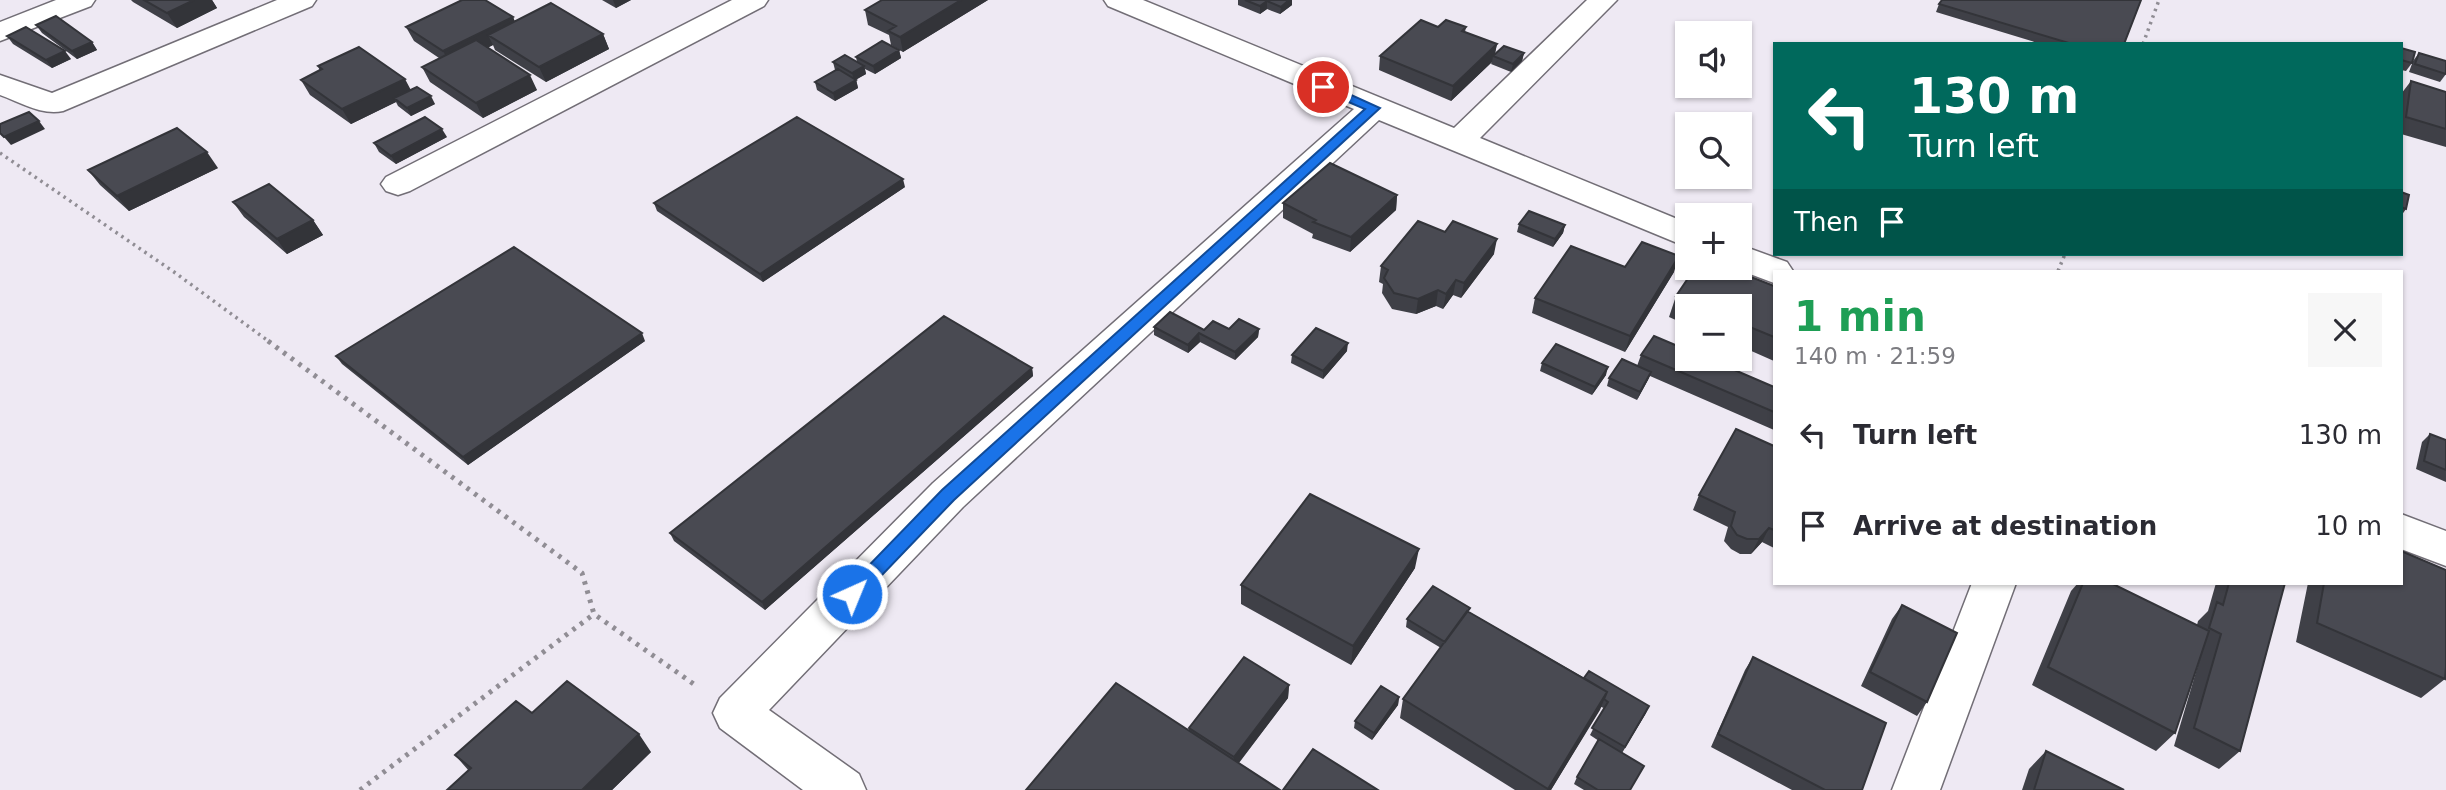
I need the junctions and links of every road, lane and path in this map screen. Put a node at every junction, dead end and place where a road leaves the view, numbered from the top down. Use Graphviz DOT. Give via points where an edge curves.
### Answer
graph roads {
  1 [pos="81,0"];
  2 [pos="754,0"];
  3 [pos="1118,0"];
  4 [pos="1603,0"];
  5 [pos="2159,0"];
  6 [pos="286,2"];
  7 [pos="0,32"];
  8 [pos="2144,42"];
  9 [pos="0,84"];
  10 [pos="1374,108"];
  11 [pos="1457,143"];
  12 [pos="0,153"];
  13 [pos="398,184"];
  14 [pos="1675,231"];
  15 [pos="1752,262"];
  16 [pos="1773,270"];
  17 [pos="2403,532"];
  18 [pos="2446,549"];
  19 [pos="1993,585"];
  20 [pos="594,614"];
  21 [pos="736,713"];
  22 [pos="360,790"];
  23 [pos="842,790"];
  24 [pos="1916,790"];
  1 -- 7 [label="street"];
  2 -- 13 [label="street"];
  3 -- 10 [label="street"];
  4 -- 11 [label="street"];
  5 -- 8 [label="path"];
  6 -- 9 [label="street" via="52,104"];
  10 -- 11 [label="street"];
  10 -- 21 [label="street" via="948,495"];
  11 -- 14 [label="street"];
  12 -- 20 [label="path" via="174,272 582,573"];
  15 -- 16 [label="street"];
  17 -- 18 [label="street"];
  19 -- 24 [label="street"];
  20 -- 21 [label="path"];
  20 -- 22 [label="path"];
  21 -- 23 [label="street"];
}
